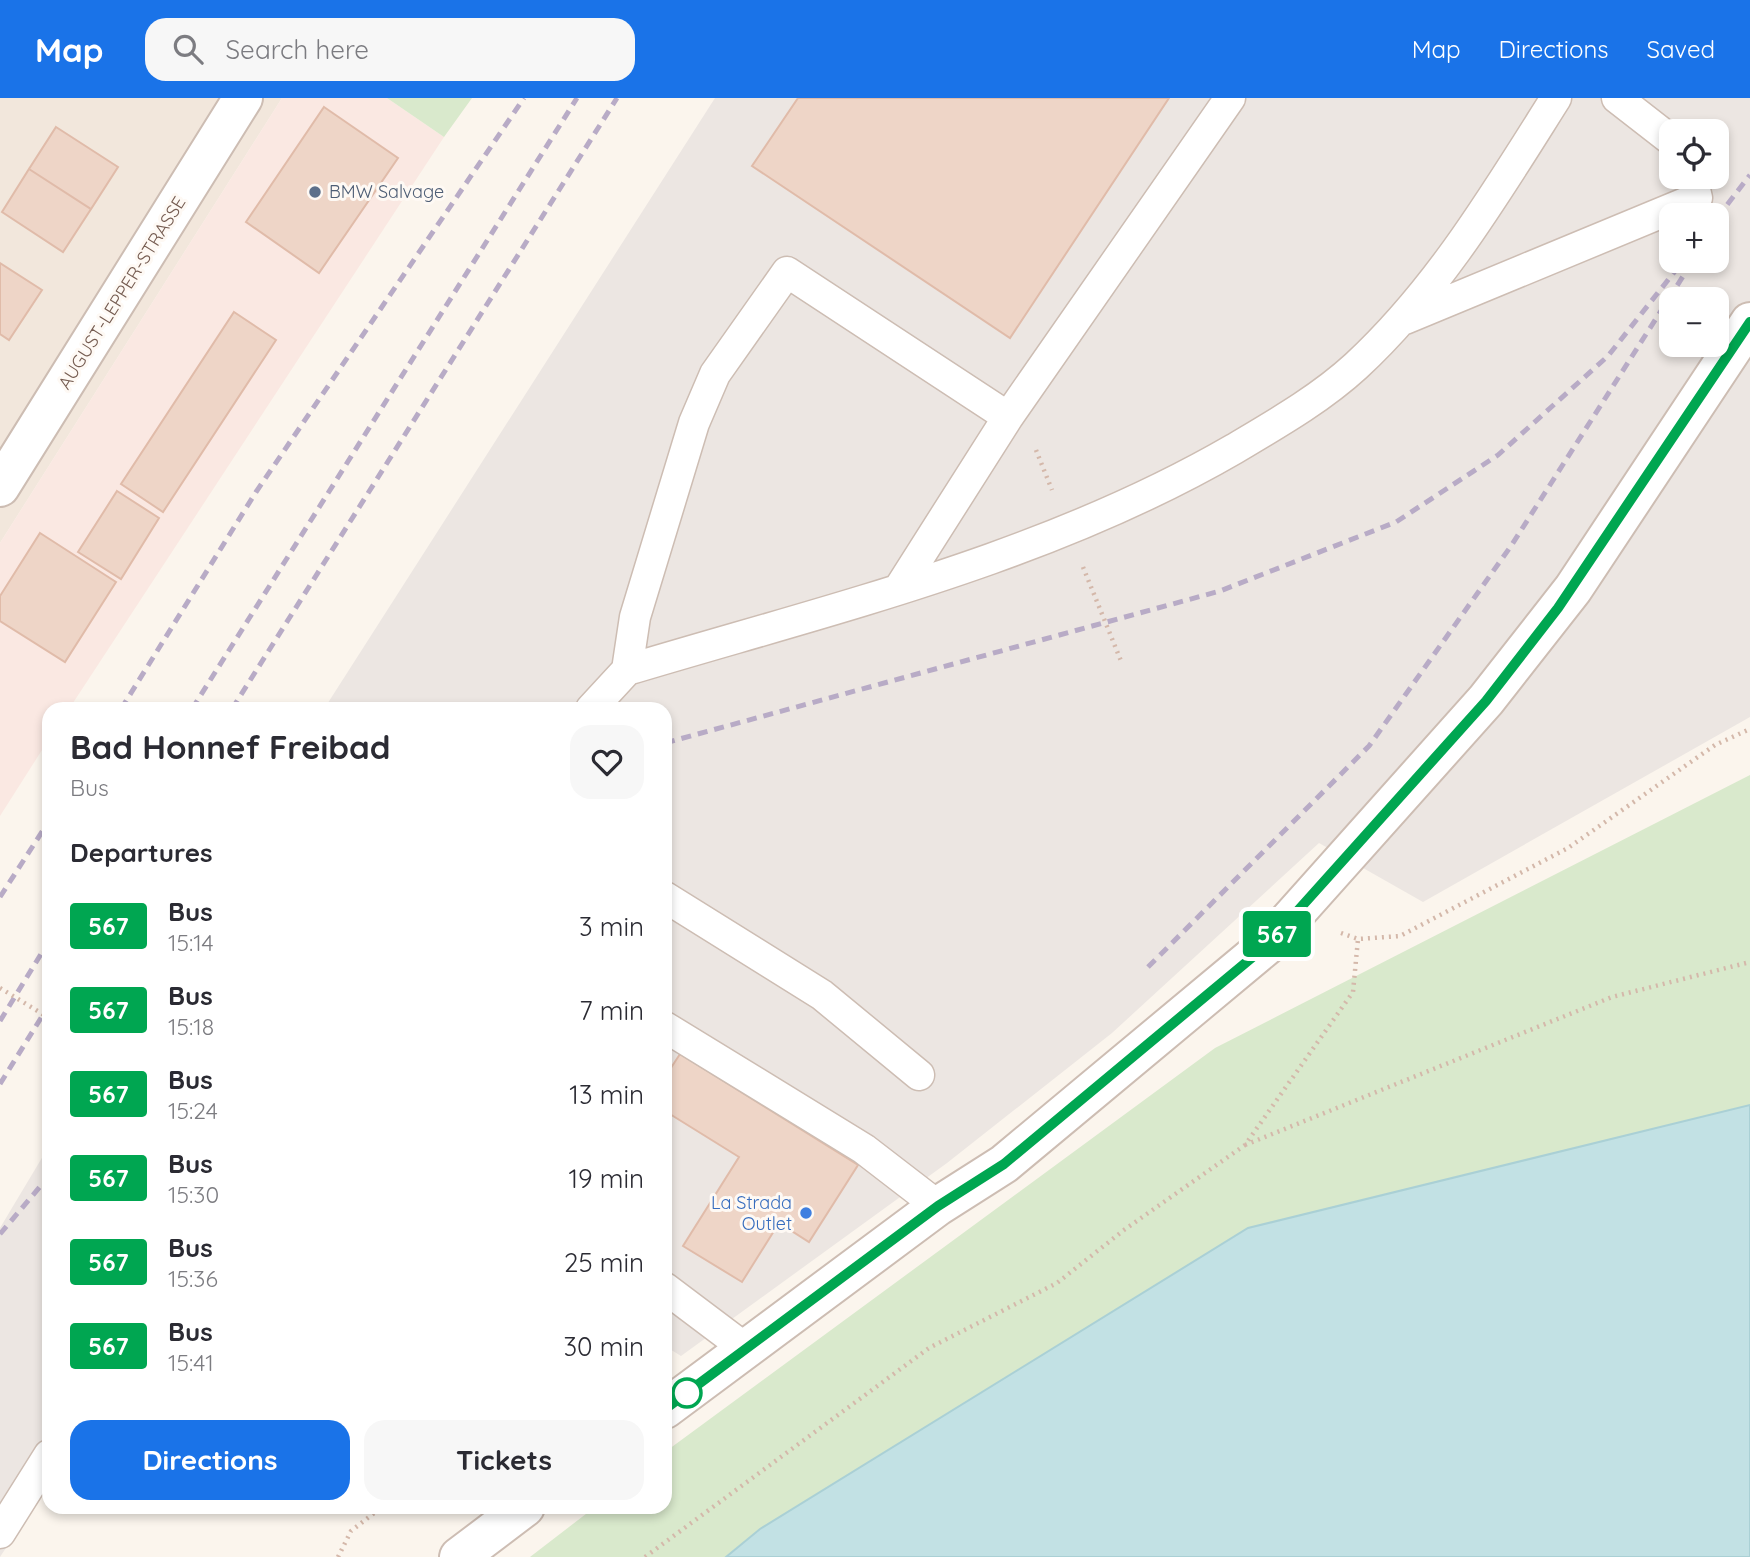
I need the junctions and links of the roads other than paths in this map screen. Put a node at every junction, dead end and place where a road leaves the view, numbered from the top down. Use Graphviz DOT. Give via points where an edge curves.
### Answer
graph roads {
  1 [pos="243,98"];
  2 [pos="1230,98"];
  3 [pos="1556,98"];
  4 [pos="1617,98"];
  5 [pos="1659,131"];
  6 [pos="1695,189"];
  7 [pos="1401,321"];
  8 [pos="1750,322"];
  9 [pos="1008,417"];
  10 [pos="0,487"];
  11 [pos="900,587"];
  12 [pos="627,670"];
  13 [pos="597,702"];
  14 [pos="672,901"];
  15 [pos="672,1031"];
  16 [pos="919,1075"];
  17 [pos="938,1206"];
  18 [pos="672,1293"];
  19 [pos="746,1349"];
  20 [pos="672,1404"];
  21 [pos="42,1466"];
  22 [pos="516,1514"];
  23 [pos="0,1534"];
  24 [pos="459,1557"];
  1 -- 10 [label="street, AUGUST-LEPPER-STRASSE"];
  2 -- 9 [label="lane"];
  3 -- 7 [label="lane" via="1480,219"];
  4 -- 5 [label="lane"];
  6 -- 7 [label="lane" via="1697,198"];
  7 -- 11 [label="lane" via="1353,368 1284,419 1202,467 1030,547"];
  8 -- 17 [label="street" via="1573,589 1486,701 1294,916 1267,945 1004,1164"];
  9 -- 11 [label="lane"];
  9 -- 12 [label="lane" via="787,272 715,374 694,424 635,617"];
  11 -- 12 [label="lane"];
  12 -- 13 [label="lane"];
  14 -- 16 [label="lane" via="821,995"];
  15 -- 17 [label="lane" via="864,1149"];
  17 -- 19 [label="street"];
  18 -- 19 [label="lane"];
  19 -- 20 [label="street"];
  21 -- 23 [label="lane"];
  22 -- 24 [label="street"];
}
